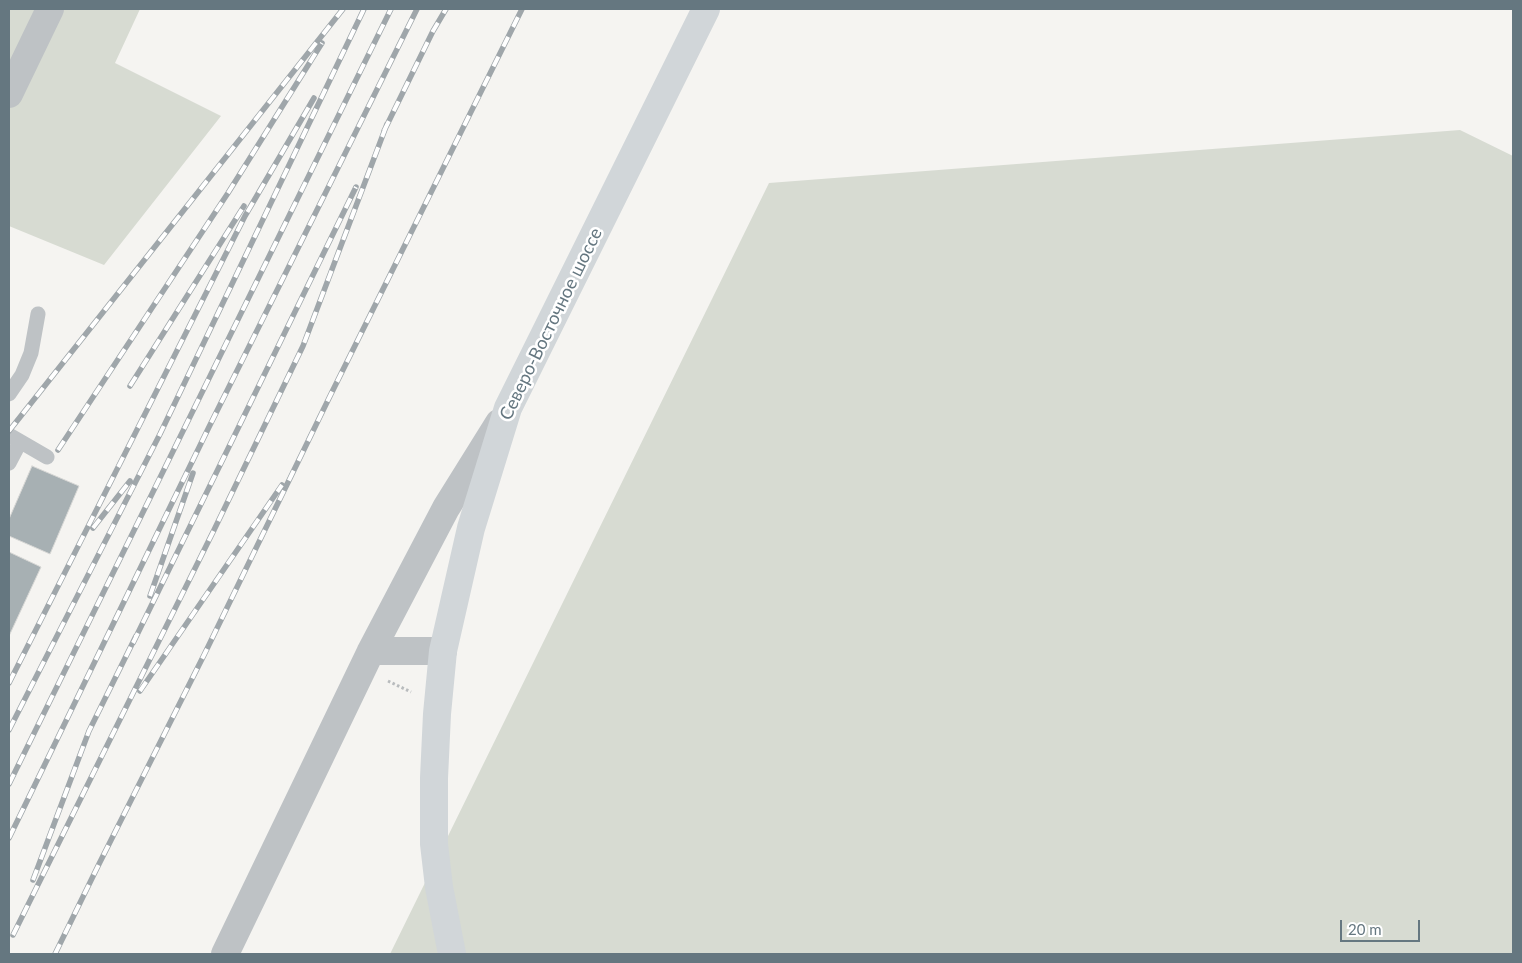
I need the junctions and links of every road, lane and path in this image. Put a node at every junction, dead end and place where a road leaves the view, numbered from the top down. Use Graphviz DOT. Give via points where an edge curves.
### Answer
graph roads {
  1 [pos="50,9"];
  2 [pos="706,9"];
  3 [pos="9,94"];
  4 [pos="38,314"];
  5 [pos="9,394"];
  6 [pos="508,408"];
  7 [pos="15,438"];
  8 [pos="47,457"];
  9 [pos="9,463"];
  10 [pos="371,651"];
  11 [pos="443,651"];
  12 [pos="225,954"];
  13 [pos="452,954"];
  1 -- 3 [label="street"];
  2 -- 6 [label="street, Северо-Восточное шоссе"];
  4 -- 5 [label="lane" via="31,353 22,376"];
  6 -- 10 [label="street" via="446,508"];
  6 -- 11 [label="street, Северо-Восточное шоссе" via="470,528"];
  7 -- 8 [label="lane"];
  7 -- 9 [label="lane"];
  10 -- 11 [label="street"];
  10 -- 12 [label="street"];
  11 -- 13 [label="street, Северо-Восточное шоссе" via="433,817 439,887"];
}
